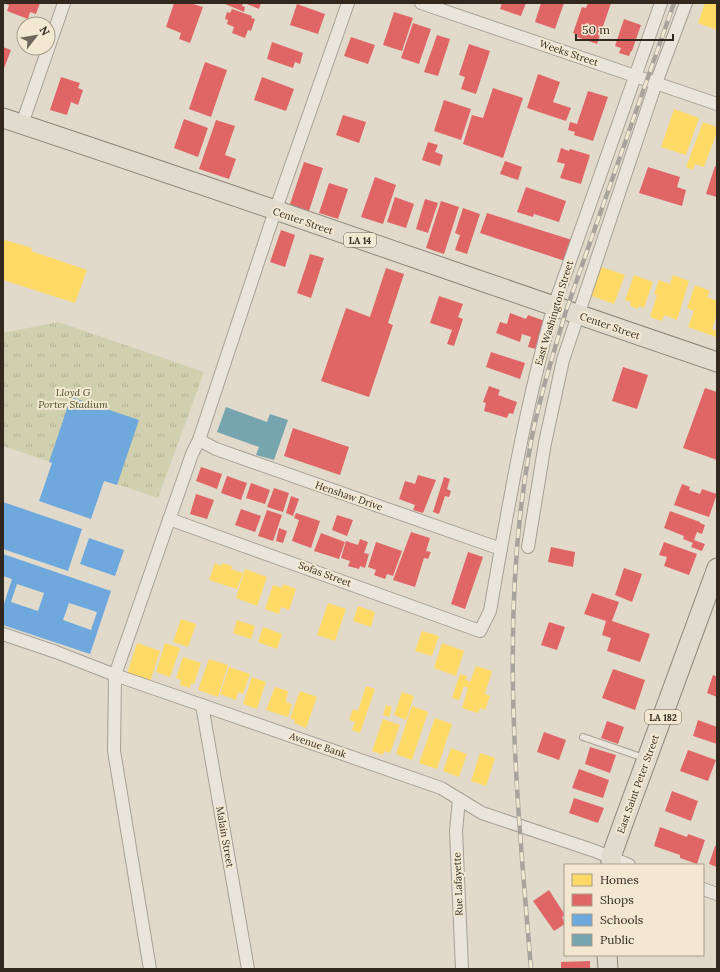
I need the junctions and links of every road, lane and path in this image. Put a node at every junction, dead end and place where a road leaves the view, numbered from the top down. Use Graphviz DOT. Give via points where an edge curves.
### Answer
graph roads {
  1 [pos="64,3"];
  2 [pos="348,3"];
  3 [pos="421,3"];
  4 [pos="661,3"];
  5 [pos="686,3"];
  6 [pos="636,75"];
  7 [pos="656,83"];
  8 [pos="717,104"];
  9 [pos="3,118"];
  10 [pos="22,124"];
  11 [pos="275,211"];
  12 [pos="554,306"];
  13 [pos="577,314"];
  14 [pos="717,362"];
  15 [pos="199,440"];
  16 [pos="169,519"];
  17 [pos="528,547"];
  18 [pos="501,549"];
  19 [pos="717,568"];
  20 [pos="480,631"];
  21 [pos="3,634"];
  22 [pos="115,675"];
  23 [pos="202,705"];
  24 [pos="583,737"];
  25 [pos="647,759"];
  26 [pos="459,799"];
  27 [pos="611,861"];
  28 [pos="624,864"];
  29 [pos="704,889"];
  30 [pos="717,894"];
  31 [pos="607,956"];
  32 [pos="150,969"];
  33 [pos="248,969"];
  34 [pos="462,969"];
  35 [pos="608,969"];
  1 -- 10 [label="street"];
  2 -- 11 [label="street"];
  3 -- 6 [label="street, Weeks Street"];
  4 -- 6 [label="street, East Washington Street"];
  5 -- 7 [label="street"];
  6 -- 7 [label="street, Weeks Street"];
  6 -- 12 [label="street, East Washington Street"];
  7 -- 8 [label="street, Weeks Street"];
  7 -- 13 [label="street"];
  9 -- 10 [label="main road, Center Street / LA 14"];
  10 -- 11 [label="main road, Center Street / LA 14"];
  11 -- 12 [label="main road, Center Street / LA 14"];
  11 -- 15 [label="street"];
  12 -- 13 [label="main road, Center Street / LA 14"];
  12 -- 18 [label="street, East Washington Street" via="522,431"];
  13 -- 14 [label="main road, Center Street / LA 14"];
  13 -- 17 [label="street" via="563,360 545,443"];
  15 -- 16 [label="street"];
  15 -- 18 [label="street, Henshaw Drive" via="216,449"];
  16 -- 20 [label="street, Sofas Street"];
  16 -- 22 [label="street"];
  18 -- 20 [label="street, East Washington Street" via="490,610"];
  19 -- 25 [label="main road, East Saint Peter Street / LA 182"];
  21 -- 22 [label="street, Avenue Bank"];
  22 -- 23 [label="street, Avenue Bank"];
  22 -- 32 [label="street" via="114,751"];
  23 -- 26 [label="street, Avenue Bank" via="441,788"];
  23 -- 33 [label="street, Malain Street"];
  24 -- 25 [label="lane"];
  25 -- 27 [label="main road, East Saint Peter Street / LA 182"];
  26 -- 27 [label="street, Avenue Bank" via="482,813"];
  26 -- 34 [label="street, Rue Lafayette" via="456,831"];
  27 -- 28 [label="street, Avenue Bank"];
  29 -- 30 [label="street"];
  31 -- 35 [label="main road"];
}
